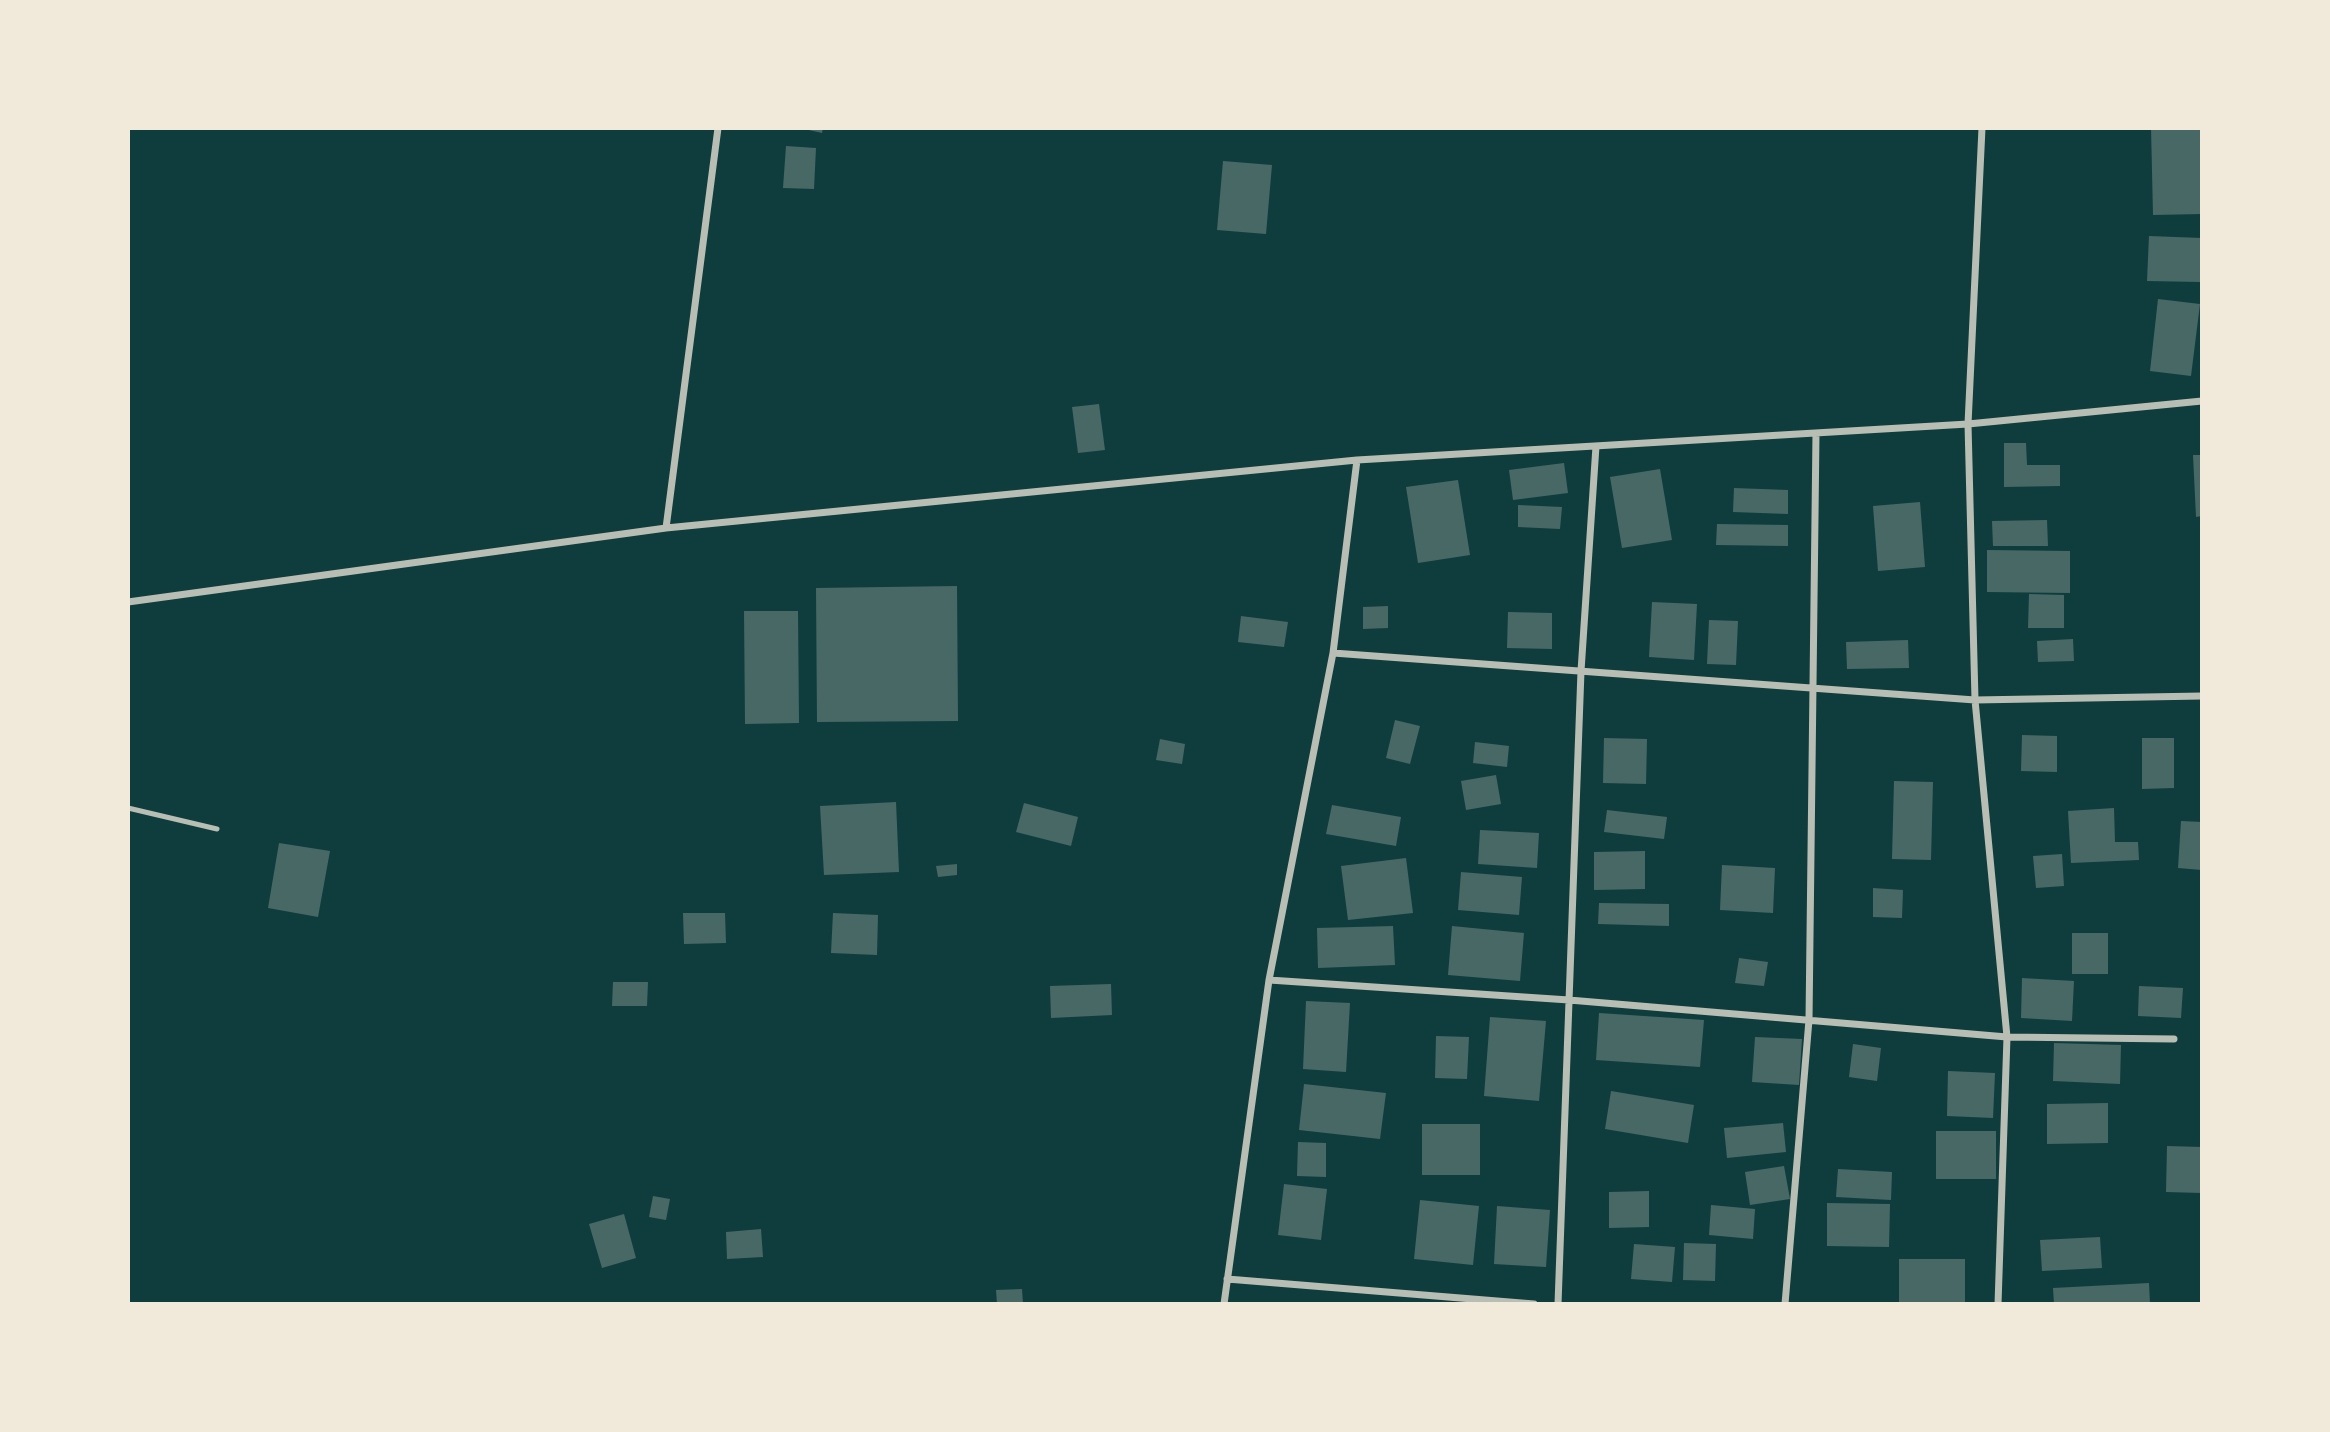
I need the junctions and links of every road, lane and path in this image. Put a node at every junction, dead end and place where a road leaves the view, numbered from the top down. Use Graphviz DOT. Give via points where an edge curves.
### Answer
graph roads {
  1 [pos="718,128"];
  2 [pos="1982,128"];
  3 [pos="2202,401"];
  4 [pos="1968,424"];
  5 [pos="1816,433"];
  6 [pos="1596,446"];
  7 [pos="1357,460"];
  8 [pos="666,528"];
  9 [pos="128,602"];
  10 [pos="1333,653"];
  11 [pos="1581,671"];
  12 [pos="1811,688"];
  13 [pos="2202,696"];
  14 [pos="1975,700"];
  15 [pos="128,808"];
  16 [pos="217,829"];
  17 [pos="1269,980"];
  18 [pos="1569,1000"];
  19 [pos="1809,1020"];
  20 [pos="2007,1037"];
  21 [pos="2174,1040"];
  22 [pos="1227,1279"];
  23 [pos="1224,1304"];
  24 [pos="1534,1304"];
  25 [pos="1558,1304"];
  26 [pos="1785,1304"];
  27 [pos="1998,1304"];
  1 -- 8 [label="street"];
  2 -- 4 [label="street"];
  3 -- 4 [label="street"];
  4 -- 5 [label="street"];
  4 -- 14 [label="street"];
  5 -- 6 [label="street"];
  5 -- 12 [label="street"];
  6 -- 7 [label="street"];
  6 -- 11 [label="street"];
  7 -- 8 [label="street"];
  7 -- 10 [label="street"];
  8 -- 9 [label="street"];
  10 -- 11 [label="street"];
  10 -- 17 [label="street"];
  11 -- 12 [label="street"];
  11 -- 18 [label="street"];
  12 -- 14 [label="street"];
  12 -- 19 [label="street"];
  13 -- 14 [label="street"];
  14 -- 20 [label="street"];
  15 -- 16 [label="lane"];
  17 -- 18 [label="street"];
  17 -- 22 [label="street"];
  18 -- 19 [label="street"];
  18 -- 25 [label="street"];
  19 -- 20 [label="street"];
  19 -- 26 [label="street"];
  20 -- 21 [label="street"];
  20 -- 27 [label="street"];
  22 -- 23 [label="street"];
  22 -- 24 [label="street"];
}
